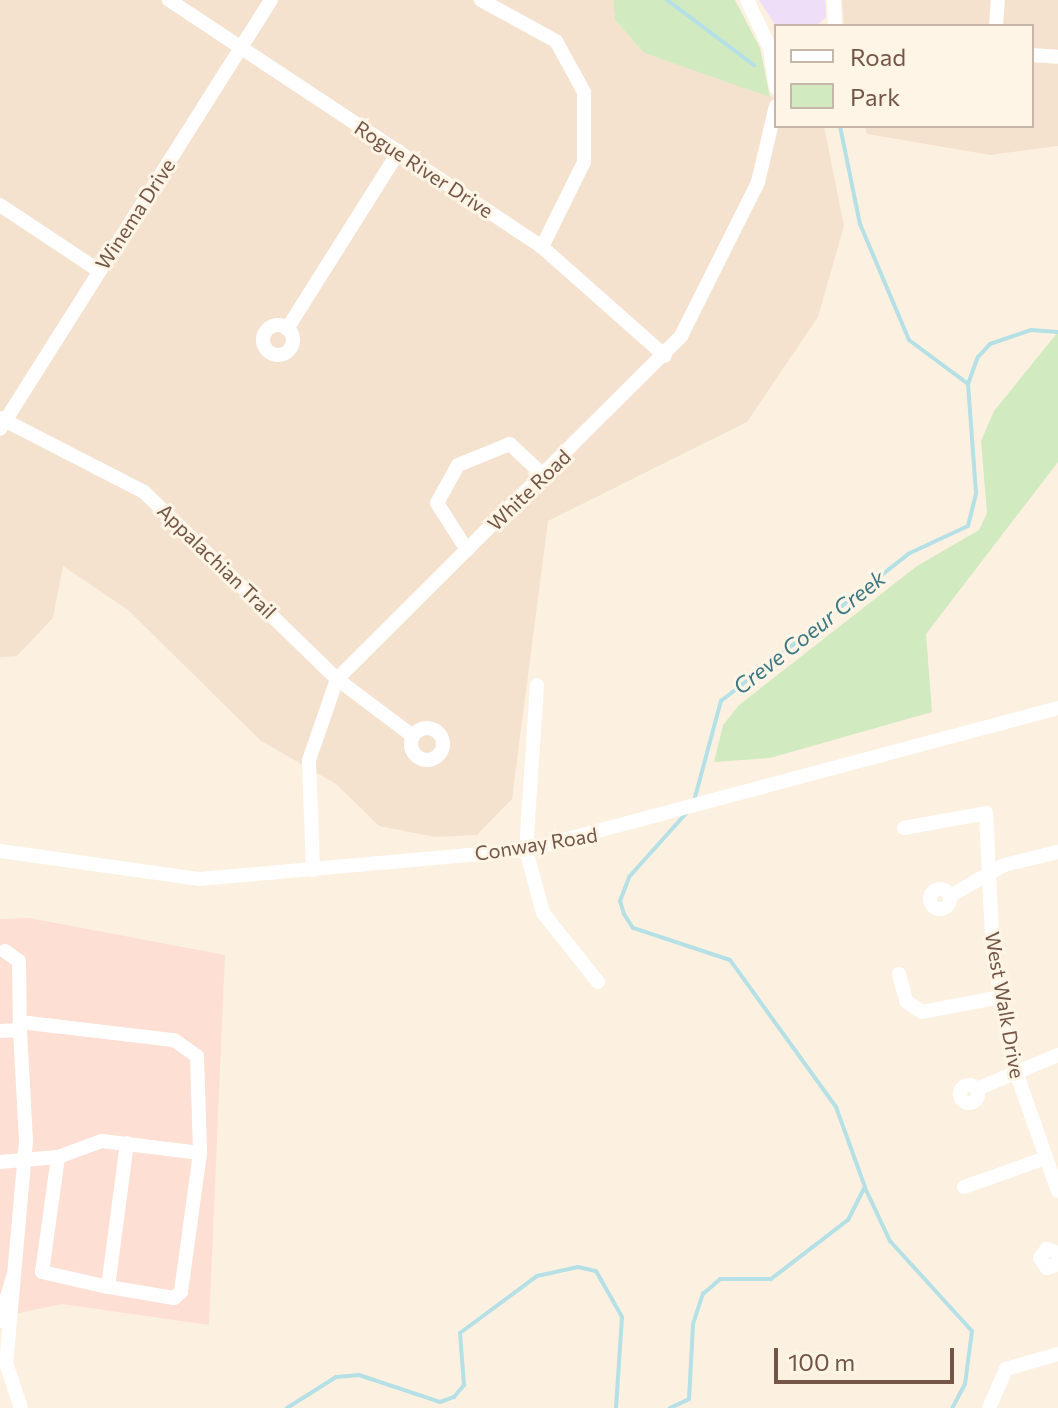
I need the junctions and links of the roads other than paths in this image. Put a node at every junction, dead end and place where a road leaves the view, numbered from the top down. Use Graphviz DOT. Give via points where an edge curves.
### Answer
graph roads {
  1 [pos="169,0"];
  2 [pos="271,0"];
  3 [pos="481,0"];
  4 [pos="747,0"];
  5 [pos="834,0"];
  6 [pos="998,0"];
  7 [pos="835,24"];
  8 [pos="996,24"];
  9 [pos="773,47"];
  10 [pos="241,49"];
  11 [pos="1034,55"];
  12 [pos="1058,57"];
  13 [pos="774,114"];
  14 [pos="399,151"];
  15 [pos="0,205"];
  16 [pos="542,247"];
  17 [pos="98,270"];
  18 [pos="287,329"];
  19 [pos="665,356"];
  20 [pos="1,423"];
  21 [pos="543,475"];
  22 [pos="467,550"];
  23 [pos="337,679"];
  24 [pos="537,685"];
  25 [pos="1058,708"];
  26 [pos="413,736"];
  27 [pos="904,828"];
  28 [pos="526,850"];
  29 [pos="0,851"];
  30 [pos="1058,852"];
  31 [pos="313,870"];
  32 [pos="988,874"];
  33 [pos="950,896"];
  34 [pos="5,951"];
  35 [pos="899,974"];
  36 [pos="598,982"];
  37 [pos="1001,997"];
  38 [pos="20,1026"];
  39 [pos="0,1031"];
  40 [pos="1058,1055"];
  41 [pos="1016,1072"];
  42 [pos="977,1089"];
  43 [pos="127,1143"];
  44 [pos="200,1153"];
  45 [pos="58,1157"];
  46 [pos="1046,1158"];
  47 [pos="27,1161"];
  48 [pos="0,1162"];
  49 [pos="964,1187"];
  50 [pos="1058,1191"];
  51 [pos="1058,1253"];
  52 [pos="1058,1264"];
  53 [pos="14,1273"];
  54 [pos="108,1287"];
  55 [pos="0,1321"];
  56 [pos="1058,1354"];
  57 [pos="21,1408"];
  58 [pos="989,1408"];
  1 -- 10 [label="street, Rogue River Drive"];
  2 -- 10 [label="street, Winema Drive"];
  3 -- 16 [label="street" via="556,41 584,92 584,162"];
  4 -- 9 [label="street"];
  5 -- 7 [label="street"];
  6 -- 8 [label="street"];
  10 -- 14 [label="street, Rogue River Drive"];
  10 -- 17 [label="street, Winema Drive"];
  11 -- 12 [label="street"];
  13 -- 19 [label="street, White Road" via="758,182 703,299"];
  14 -- 16 [label="street, Rogue River Drive"];
  14 -- 18 [label="street"];
  15 -- 17 [label="street"];
  16 -- 19 [label="street, Rogue River Drive"];
  17 -- 20 [label="street, Winema Drive"];
  19 -- 21 [label="street, White Road"];
  20 -- 23 [label="street, Appalachian Trail" via="113,473 171,513"];
  21 -- 22 [label="street, White Road"];
  21 -- 22 [label="street" via="510,444 458,465 437,503"];
  22 -- 23 [label="street, White Road"];
  23 -- 26 [label="street, Appalachian Trail"];
  23 -- 31 [label="street, White Road" via="309,760"];
  24 -- 28 [label="street"];
  25 -- 28 [label="street, Conway Road" via="630,827"];
  27 -- 32 [label="street, West Walk Drive" via="986,813"];
  28 -- 31 [label="street, Conway Road"];
  28 -- 36 [label="street" via="543,913"];
  29 -- 31 [label="street, Conway Road" via="162,877"];
  30 -- 32 [label="street"];
  32 -- 33 [label="street"];
  32 -- 37 [label="street, West Walk Drive"];
  34 -- 38 [label="street" via="19,961"];
  35 -- 37 [label="street" via="906,1001 922,1012"];
  37 -- 41 [label="street, West Walk Drive"];
  38 -- 39 [label="street"];
  38 -- 44 [label="street" via="187,1046 201,1070"];
  38 -- 47 [label="street"];
  40 -- 41 [label="street"];
  41 -- 42 [label="street"];
  41 -- 46 [label="street, West Walk Drive"];
  43 -- 44 [label="street"];
  43 -- 45 [label="street" via="86,1144"];
  43 -- 54 [label="street"];
  44 -- 54 [label="street" via="181,1292 174,1298"];
  45 -- 47 [label="street"];
  45 -- 54 [label="street" via="42,1272"];
  46 -- 49 [label="street"];
  46 -- 50 [label="street, West Walk Drive"];
  47 -- 48 [label="street"];
  47 -- 53 [label="street"];
  51 -- 52 [label="street" via="1047,1249 1040,1258 1047,1268"];
  53 -- 55 [label="street"];
  53 -- 57 [label="street" via="6,1363"];
  56 -- 58 [label="street" via="1000,1375"];
}
